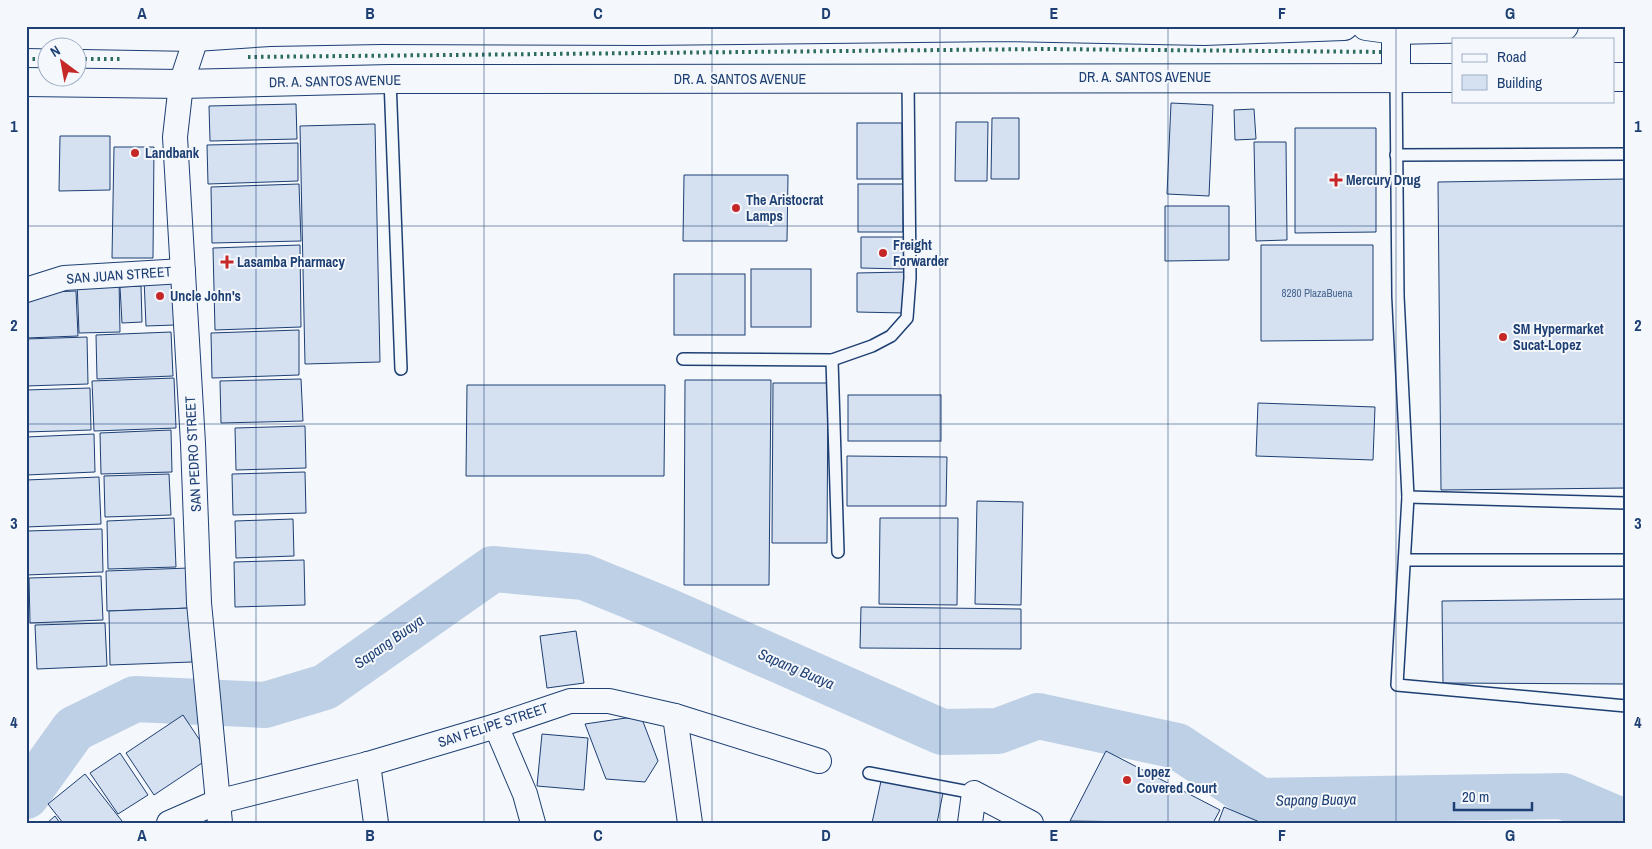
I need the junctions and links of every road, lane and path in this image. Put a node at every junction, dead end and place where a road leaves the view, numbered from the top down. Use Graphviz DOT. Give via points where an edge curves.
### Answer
graph roads {
  1 [pos="1006,26"];
  2 [pos="1344,26"];
  3 [pos="1366,26"];
  4 [pos="1564,26"];
  5 [pos="947,27"];
  6 [pos="368,28"];
  7 [pos="723,28"];
  8 [pos="809,28"];
  9 [pos="271,29"];
  10 [pos="1396,30"];
  11 [pos="27,31"];
  12 [pos="198,32"];
  13 [pos="1452,78"];
  14 [pos="390,79"];
  15 [pos="1396,79"];
  16 [pos="908,80"];
  17 [pos="26,82"];
  18 [pos="181,84"];
  19 [pos="1626,154"];
  20 [pos="1396,155"];
  21 [pos="183,271"];
  22 [pos="26,290"];
  23 [pos="683,359"];
  24 [pos="832,360"];
  25 [pos="401,370"];
  26 [pos="1408,497"];
  27 [pos="1626,503"];
  28 [pos="838,552"];
  29 [pos="1406,560"];
  30 [pos="1626,560"];
  31 [pos="1626,706"];
  32 [pos="676,716"];
  33 [pos="496,726"];
  34 [pos="819,761"];
  35 [pos="368,764"];
  36 [pos="869,773"];
  37 [pos="974,793"];
  38 [pos="218,812"];
  39 [pos="169,823"];
  40 [pos="376,823"];
  41 [pos="533,823"];
  42 [pos="690,823"];
  43 [pos="970,823"];
  44 [pos="1030,823"];
  1 -- 2 [label="main road" via="1204,31"];
  1 -- 5 [label="main road"];
  3 -- 10 [label="main road"];
  4 -- 10 [label="main road"];
  5 -- 8 [label="main road"];
  6 -- 7 [label="main road"];
  6 -- 9 [label="main road"];
  7 -- 8 [label="main road"];
  9 -- 12 [label="main road"];
  10 -- 15 [label="main road"];
  11 -- 12 [label="main road"];
  12 -- 18 [label="street, SAN PEDRO STREET"];
  13 -- 15 [label="main road, DR. A. SANTOS AVENUE"];
  14 -- 16 [label="main road, DR. A. SANTOS AVENUE"];
  14 -- 18 [label="main road, DR. A. SANTOS AVENUE"];
  14 -- 25 [label="lane"];
  15 -- 16 [label="main road, DR. A. SANTOS AVENUE"];
  15 -- 20 [label="lane"];
  16 -- 24 [label="lane" via="910,278 907,318 892,336"];
  17 -- 18 [label="main road, DR. A. SANTOS AVENUE"];
  18 -- 21 [label="street, SAN PEDRO STREET" via="175,137"];
  19 -- 20 [label="lane"];
  20 -- 26 [label="lane" via="1398,296"];
  21 -- 22 [label="street, SAN JUAN STREET" via="64,278"];
  21 -- 38 [label="street, SAN PEDRO STREET" via="199,603"];
  23 -- 24 [label="lane"];
  24 -- 28 [label="lane"];
  26 -- 27 [label="lane"];
  26 -- 29 [label="lane"];
  29 -- 30 [label="lane"];
  29 -- 31 [label="lane" via="1397,685"];
  32 -- 33 [label="street, SAN FELIPE STREET" via="609,701 570,700"];
  32 -- 34 [label="street, SAN FELIPE STREET"];
  32 -- 42 [label="street"];
  33 -- 35 [label="street, SAN FELIPE STREET"];
  33 -- 41 [label="street" via="525,794"];
  35 -- 38 [label="street, SAN FELIPE STREET"];
  35 -- 40 [label="street"];
  36 -- 37 [label="lane"];
  37 -- 43 [label="street"];
  37 -- 44 [label="street"];
  38 -- 39 [label="street, SAN FELIPE STREET"];
}
